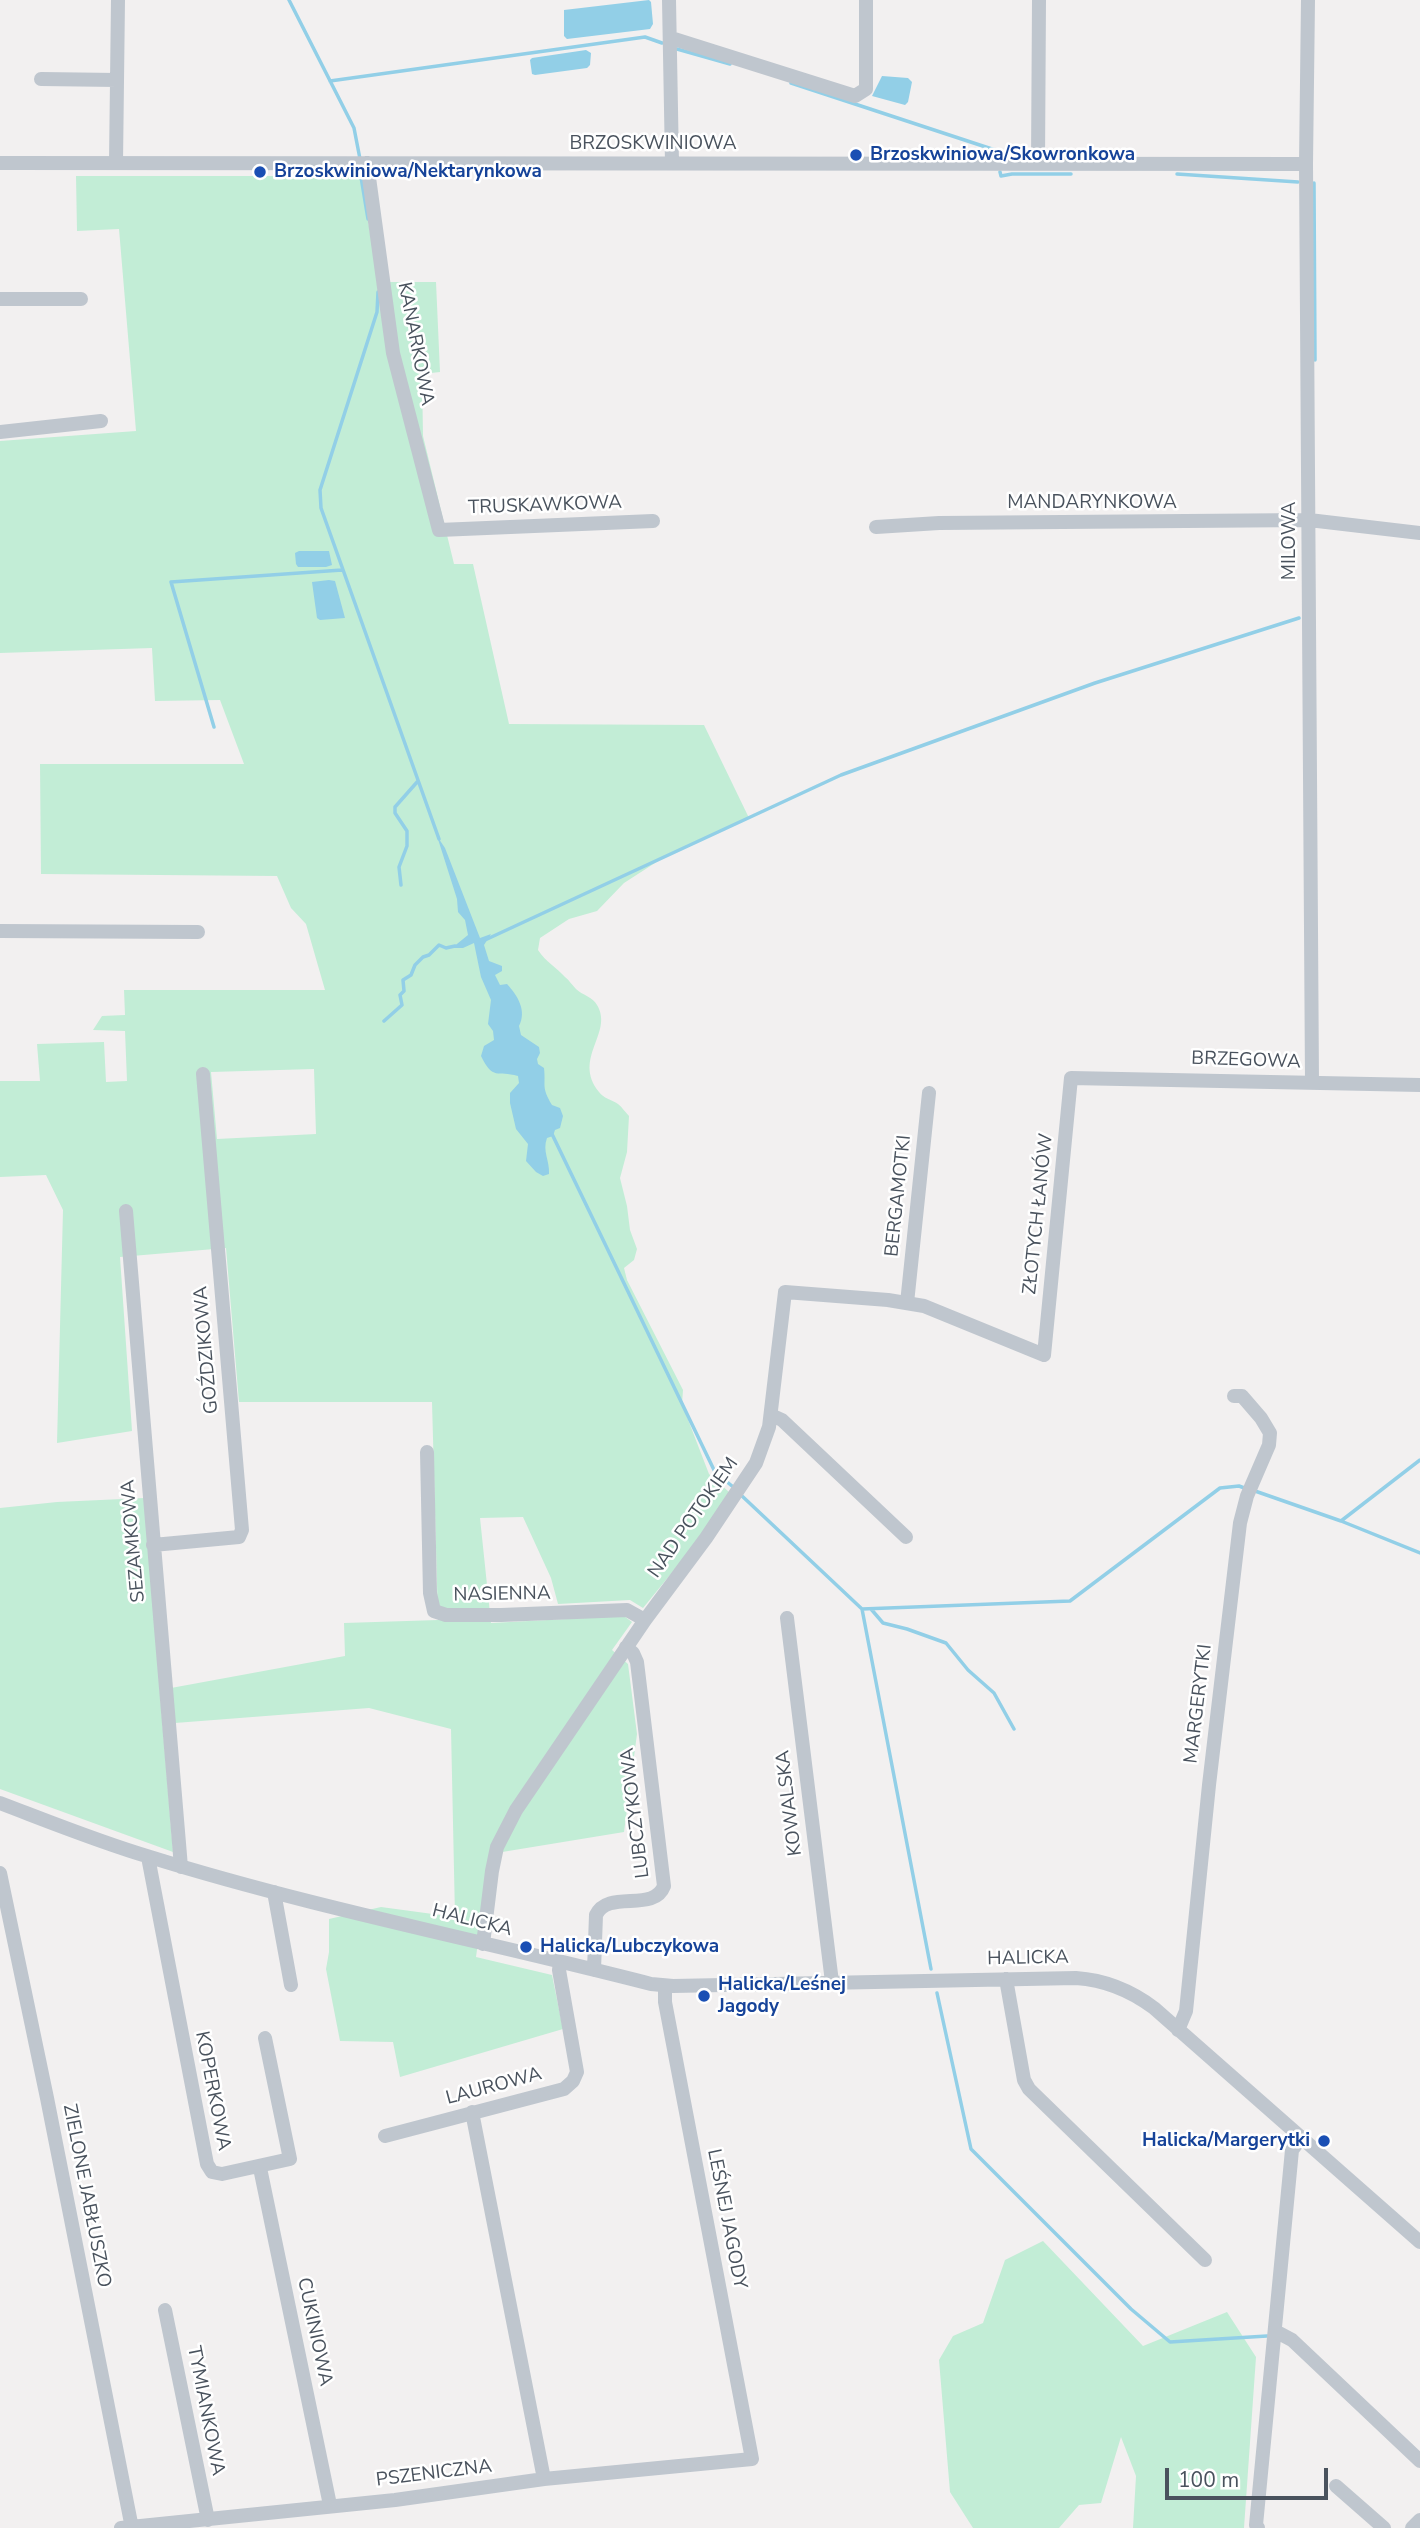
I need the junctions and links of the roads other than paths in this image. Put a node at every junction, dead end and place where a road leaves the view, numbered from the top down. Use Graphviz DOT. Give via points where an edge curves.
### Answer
graph roads {
  1 [pos="118,0"];
  2 [pos="669,0"];
  3 [pos="866,0"];
  4 [pos="1039,0"];
  5 [pos="1308,0"];
  6 [pos="671,38"];
  7 [pos="41,79"];
  8 [pos="117,80"];
  9 [pos="0,163"];
  10 [pos="116,163"];
  11 [pos="367,163"];
  12 [pos="672,163"];
  13 [pos="1038,163"];
  14 [pos="1306,164"];
  15 [pos="0,299"];
  16 [pos="81,299"];
  17 [pos="101,421"];
  18 [pos="0,432"];
  19 [pos="1309,520"];
  20 [pos="653,521"];
  21 [pos="876,527"];
  22 [pos="439,530"];
  23 [pos="1420,533"];
  24 [pos="0,931"];
  25 [pos="198,932"];
  26 [pos="203,1074"];
  27 [pos="1071,1077"];
  28 [pos="1312,1082"];
  29 [pos="1420,1085"];
  30 [pos="929,1093"];
  31 [pos="126,1211"];
  32 [pos="907,1303"];
  33 [pos="1044,1355"];
  34 [pos="1238,1396"];
  35 [pos="771,1415"];
  36 [pos="427,1452"];
  37 [pos="906,1537"];
  38 [pos="153,1545"];
  39 [pos="787,1618"];
  40 [pos="645,1620"];
  41 [pos="626,1647"];
  42 [pos="0,1803"];
  43 [pos="148,1857"];
  44 [pos="181,1867"];
  45 [pos="0,1872"];
  46 [pos="274,1892"];
  47 [pos="483,1944"];
  48 [pos="560,1962"];
  49 [pos="594,1970"];
  50 [pos="1006,1979"];
  51 [pos="832,1982"];
  52 [pos="291,1985"];
  53 [pos="665,1986"];
  54 [pos="1178,2030"];
  55 [pos="265,2038"];
  56 [pos="472,2112"];
  57 [pos="386,2136"];
  58 [pos="1306,2141"];
  59 [pos="260,2168"];
  60 [pos="1420,2242"];
  61 [pos="1205,2260"];
  62 [pos="165,2310"];
  63 [pos="1275,2331"];
  64 [pos="752,2459"];
  65 [pos="1420,2461"];
  66 [pos="544,2479"];
  67 [pos="1336,2486"];
  68 [pos="330,2505"];
  69 [pos="208,2520"];
  70 [pos="1420,2520"];
  71 [pos="128,2528"];
  72 [pos="1258,2528"];
  73 [pos="1384,2528"];
  74 [pos="1412,2528"];
  1 -- 8 [label="street"];
  2 -- 6 [label="street"];
  3 -- 6 [label="street" via="866,89 855,96"];
  4 -- 13 [label="street"];
  5 -- 14 [label="street, MILOWA"];
  6 -- 12 [label="street"];
  7 -- 8 [label="street"];
  8 -- 10 [label="street"];
  9 -- 10 [label="street, BRZOSKWINIOWA"];
  10 -- 11 [label="street, BRZOSKWINIOWA"];
  11 -- 12 [label="street, BRZOSKWINIOWA"];
  11 -- 22 [label="street, KANARKOWA" via="393,353"];
  12 -- 13 [label="street, BRZOSKWINIOWA"];
  13 -- 14 [label="street, BRZOSKWINIOWA"];
  14 -- 19 [label="street, MILOWA"];
  15 -- 16 [label="street"];
  17 -- 18 [label="street"];
  19 -- 21 [label="street, MANDARYNKOWA"];
  19 -- 23 [label="street, MANDARYNKOWA"];
  19 -- 28 [label="street, MILOWA"];
  20 -- 22 [label="street, TRUSKAWKOWA"];
  24 -- 25 [label="street"];
  26 -- 38 [label="street, GOŹDZIKOWA" via="242,1530 239,1537"];
  27 -- 28 [label="street, BRZEGOWA"];
  27 -- 33 [label="street, ZŁOTYCH ŁANÓW"];
  28 -- 29 [label="street, BRZEGOWA"];
  30 -- 32 [label="street, BERGAMOTKI"];
  31 -- 38 [label="street, SEZAMKOWA"];
  32 -- 33 [label="street, NAD POTOKIEM"];
  32 -- 35 [label="street, NAD POTOKIEM" via="785,1292"];
  34 -- 54 [label="street, MARGERYTKI" via="1261,1418 1270,1433 1269,1445 1240,1523 1186,2011"];
  35 -- 37 [label="street" via="782,1420"];
  35 -- 40 [label="street, NAD POTOKIEM" via="756,1463"];
  36 -- 40 [label="street, NASIENNA" via="433,1611 501,1615 627,1609"];
  38 -- 44 [label="street, SEZAMKOWA"];
  39 -- 51 [label="street, KOWALSKA"];
  40 -- 41 [label="street, NAD POTOKIEM"];
  41 -- 47 [label="street, NAD POTOKIEM" via="516,1810 497,1847"];
  41 -- 49 [label="street, LUBCZYKOWA" via="637,1662 664,1886 653,1898 600,1908"];
  42 -- 43 [label="street, HALICKA"];
  43 -- 44 [label="street, HALICKA"];
  43 -- 59 [label="street, KOPERKOWA" via="207,2164 212,2172 222,2174"];
  44 -- 46 [label="street, HALICKA"];
  45 -- 71 [label="street, ZIELONE JABŁUSZKO"];
  46 -- 47 [label="street, HALICKA"];
  46 -- 52 [label="street"];
  47 -- 48 [label="street, HALICKA"];
  48 -- 49 [label="street, HALICKA"];
  48 -- 56 [label="street, LAUROWA" via="577,2072 573,2081 564,2088"];
  49 -- 53 [label="street, HALICKA"];
  50 -- 51 [label="street, HALICKA"];
  50 -- 54 [label="street, HALICKA" via="1076,1978 1115,1985 1146,2002"];
  50 -- 61 [label="street" via="1029,2089"];
  51 -- 53 [label="street, HALICKA"];
  53 -- 64 [label="street, LEŚNEJ JAGODY"];
  54 -- 58 [label="street, HALICKA"];
  55 -- 59 [label="street, KOPERKOWA" via="290,2160"];
  56 -- 57 [label="street, LAUROWA"];
  56 -- 66 [label="street"];
  58 -- 60 [label="street, HALICKA"];
  58 -- 63 [label="street" via="1292,2150"];
  59 -- 68 [label="street, CUKINIOWA"];
  62 -- 69 [label="street, TYMIANKOWA"];
  63 -- 65 [label="street" via="1292,2340"];
  63 -- 72 [label="street"];
  64 -- 66 [label="street, PSZENICZNA"];
  66 -- 68 [label="street, PSZENICZNA"];
  67 -- 73 [label="street"];
  68 -- 69 [label="street, PSZENICZNA"];
  69 -- 71 [label="street, PSZENICZNA"];
  70 -- 74 [label="street"];
}
